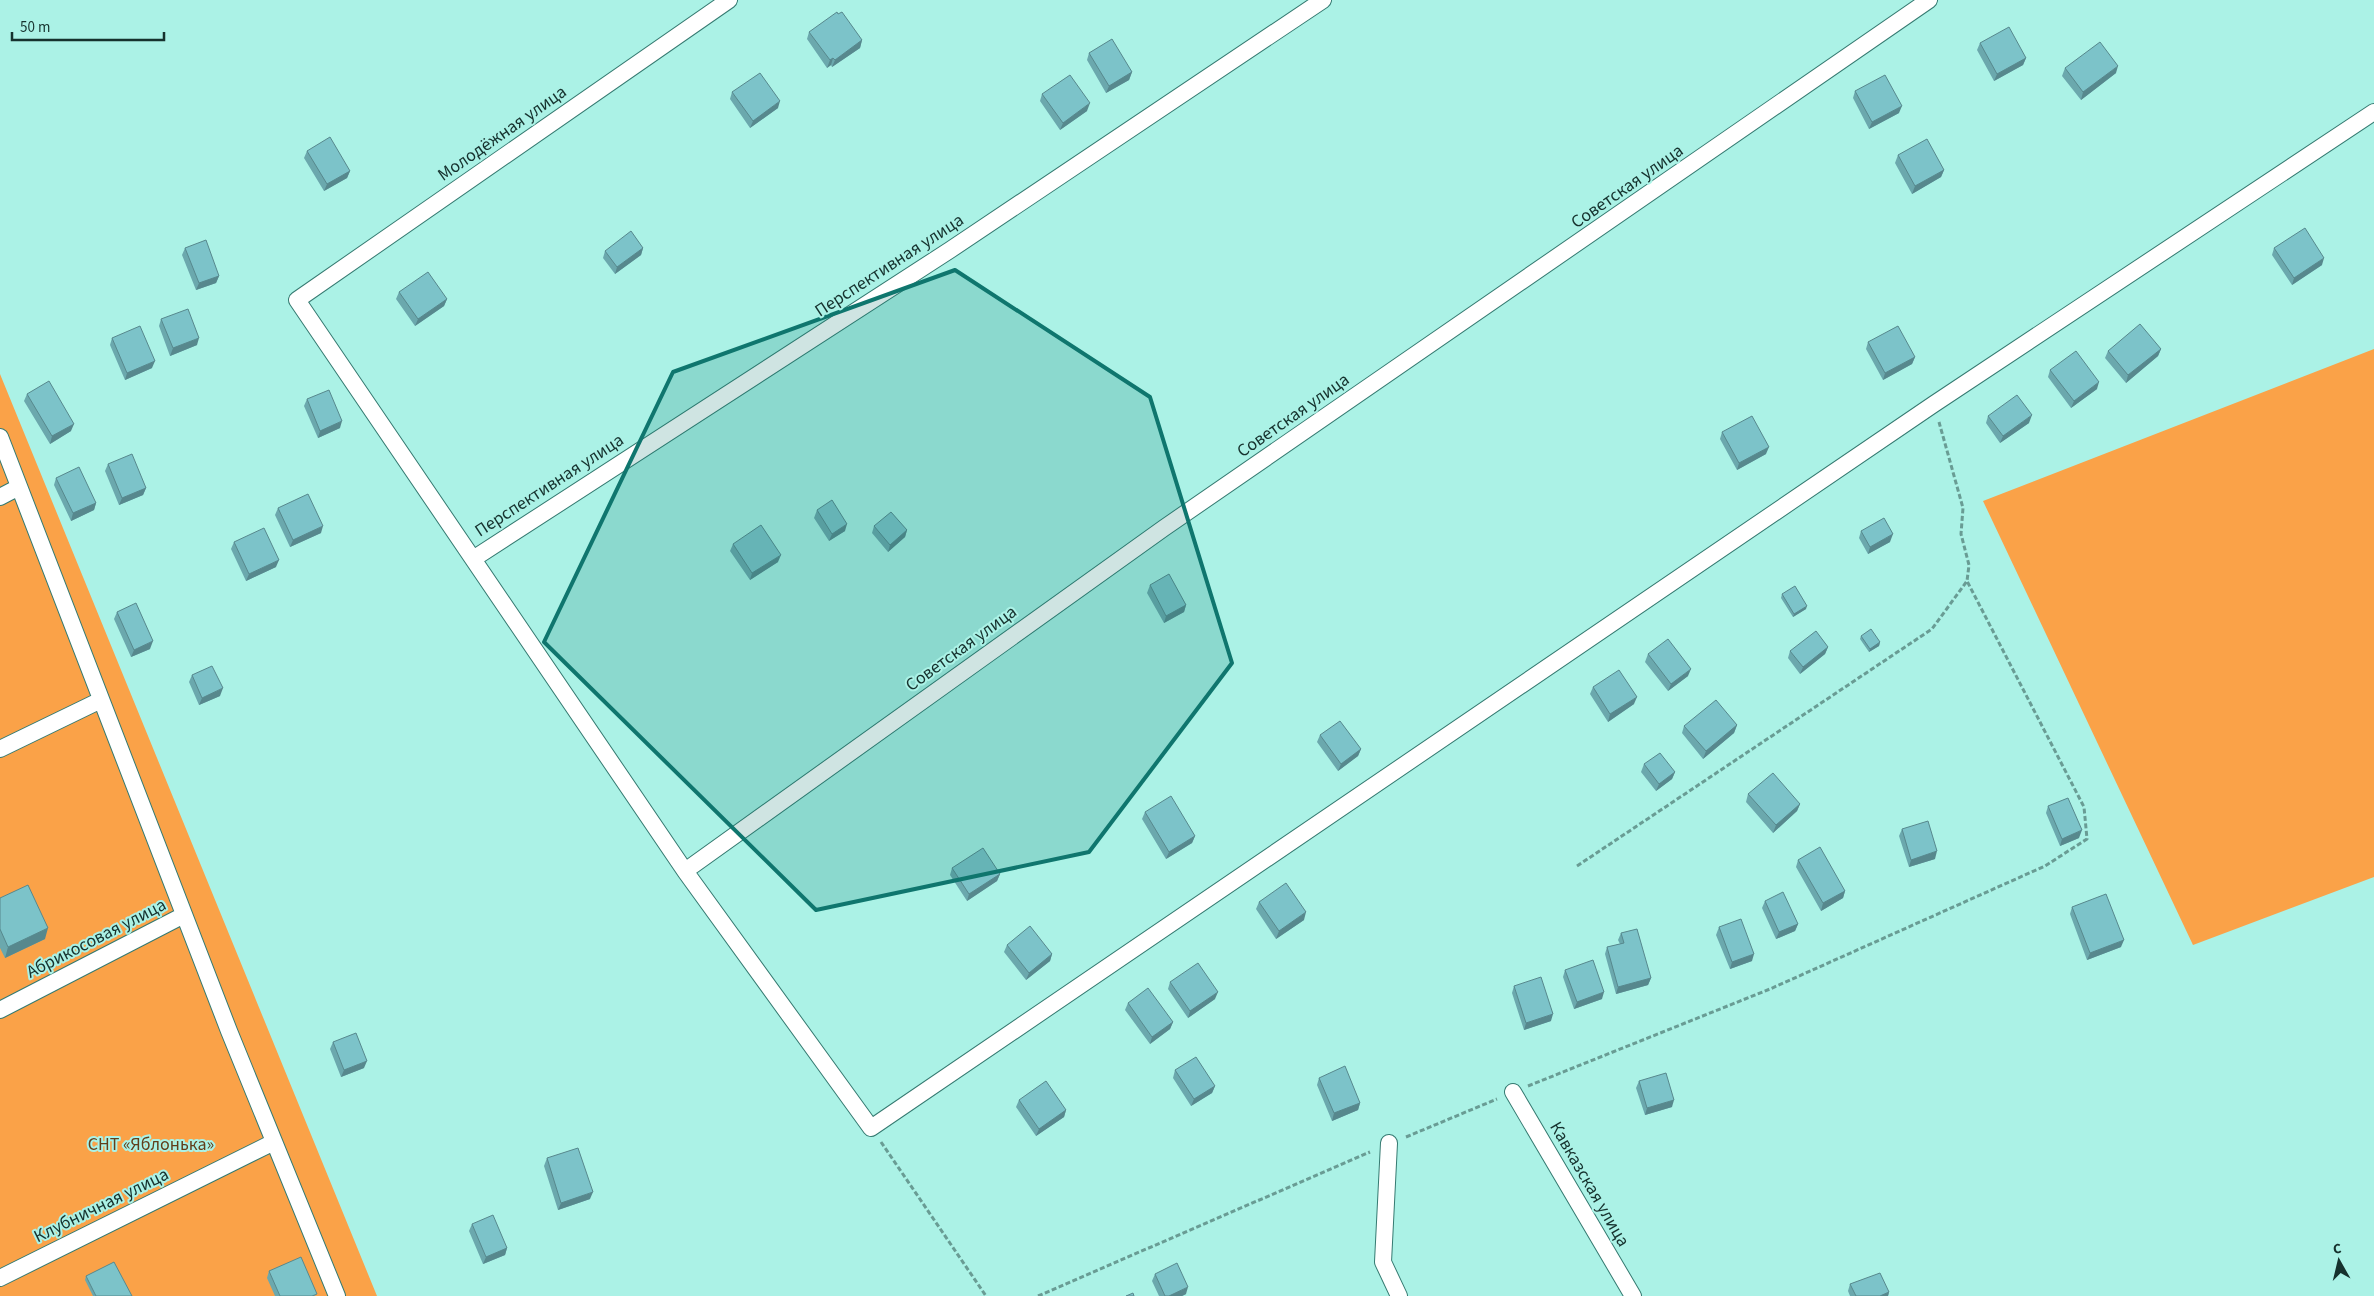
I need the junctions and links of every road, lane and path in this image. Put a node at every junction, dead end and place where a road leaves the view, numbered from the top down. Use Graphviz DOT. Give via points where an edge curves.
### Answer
graph roads {
  1 [pos="729,0"];
  2 [pos="1323,0"];
  3 [pos="1929,0"];
  4 [pos="2374,112"];
  5 [pos="1934,404"];
  6 [pos="0,437"];
  7 [pos="19,487"];
  8 [pos="0,497"];
  9 [pos="473,559"];
  10 [pos="1967,581"];
  11 [pos="101,700"];
  12 [pos="0,748"];
  13 [pos="1577,866"];
  14 [pos="685,871"];
  15 [pos="184,915"];
  16 [pos="0,1010"];
  17 [pos="1513,1092"];
  18 [pos="871,1128"];
  19 [pos="274,1142"];
  20 [pos="1389,1143"];
  21 [pos="0,1278"];
  22 [pos="337,1296"];
  23 [pos="986,1296"];
  24 [pos="1038,1296"];
  25 [pos="1399,1296"];
  26 [pos="1633,1296"];
  1 -- 9 [label="street, Молодёжная улица" via="297,300"];
  2 -- 9 [label="street, Перспективная улица" via="950,250"];
  3 -- 14 [label="street, Советская улица" via="1164,528"];
  4 -- 5 [label="street"];
  5 -- 10 [label="path" via="1963,508 1961,534 1969,565"];
  5 -- 18 [label="street"];
  6 -- 7 [label="street"];
  7 -- 8 [label="street"];
  7 -- 11 [label="street"];
  9 -- 14 [label="street"];
  10 -- 13 [label="path" via="1932,629"];
  10 -- 17 [label="path" via="2084,807 2087,839 2044,866 1770,989"];
  11 -- 12 [label="street"];
  11 -- 15 [label="street"];
  14 -- 18 [label="street"];
  15 -- 16 [label="street, Абрикосовая улица"];
  15 -- 19 [label="street"];
  17 -- 20 [label="path"];
  17 -- 26 [label="street, Кавказская улица"];
  18 -- 23 [label="path"];
  19 -- 21 [label="street, Клубничная улица"];
  19 -- 22 [label="street"];
  20 -- 24 [label="path"];
  20 -- 25 [label="street" via="1383,1262"];
}
